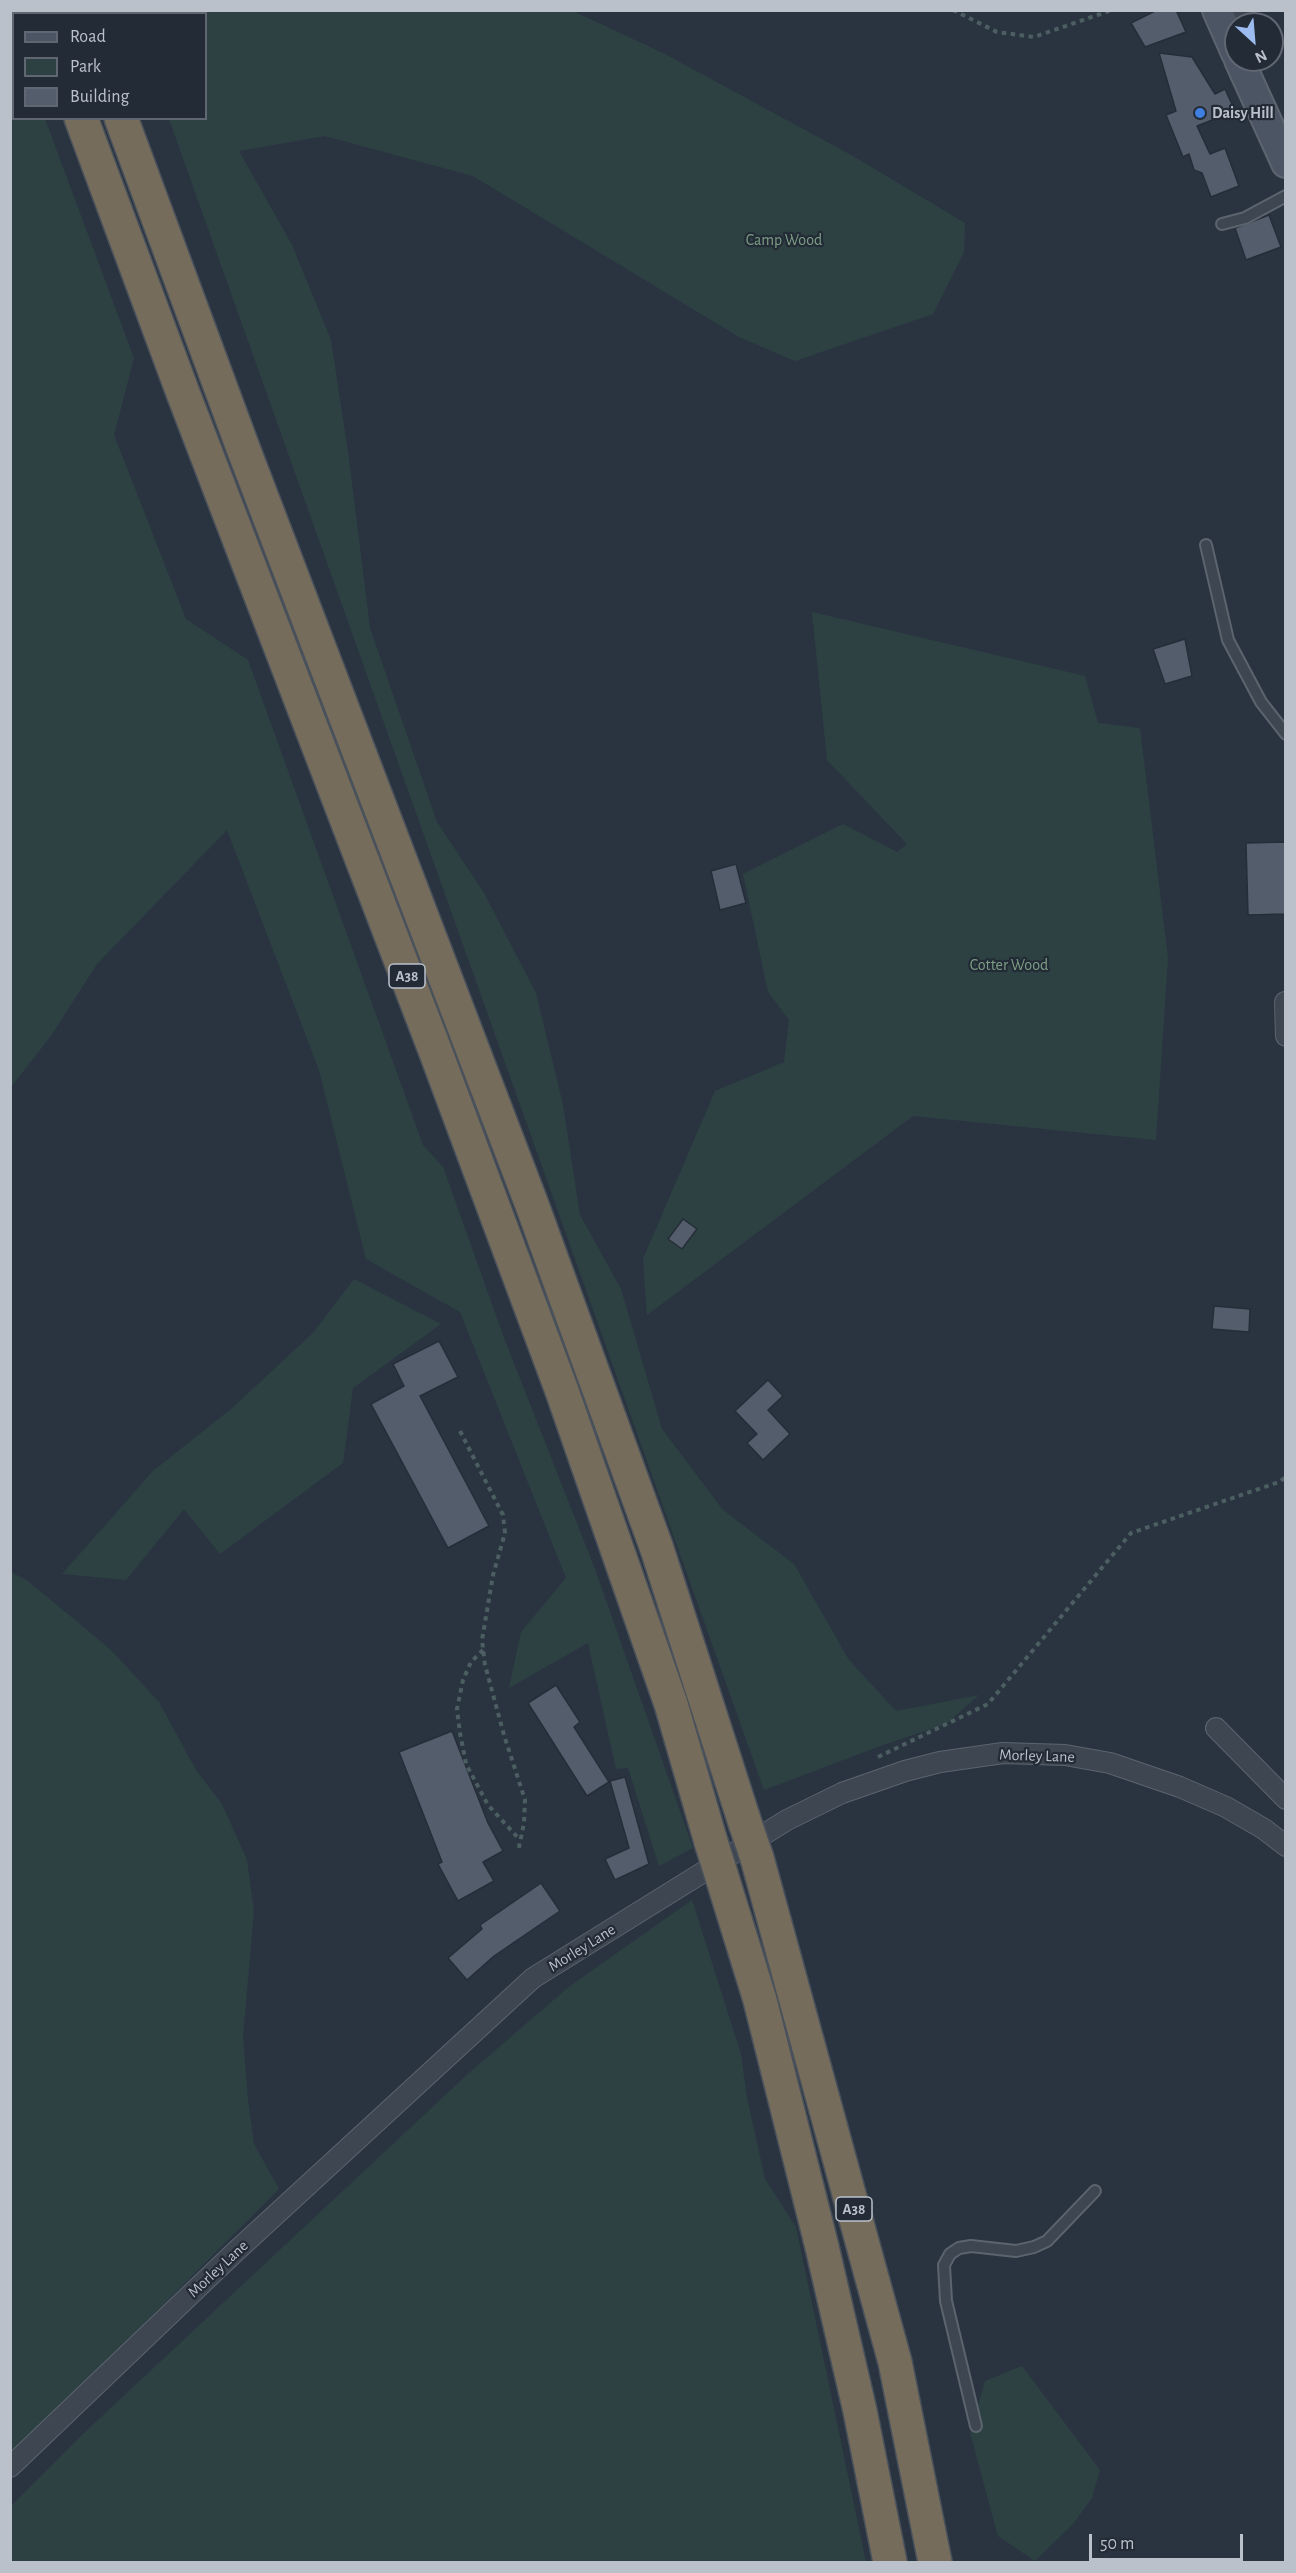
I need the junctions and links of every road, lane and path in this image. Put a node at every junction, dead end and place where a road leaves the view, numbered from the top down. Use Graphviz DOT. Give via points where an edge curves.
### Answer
graph roads {
  1 [pos="953,10"];
  2 [pos="1112,10"];
  3 [pos="1245,72"];
  4 [pos="82,120"];
  5 [pos="122,120"];
  6 [pos="1286,163"];
  7 [pos="1286,196"];
  8 [pos="1222,224"];
  9 [pos="1206,545"];
  10 [pos="1286,734"];
  11 [pos="1284,1002"];
  12 [pos="1286,1036"];
  13 [pos="460,1431"];
  14 [pos="1286,1477"];
  15 [pos="483,1650"];
  16 [pos="1216,1728"];
  17 [pos="873,1760"];
  18 [pos="1286,1799"];
  19 [pos="520,1840"];
  20 [pos="1286,1846"];
  21 [pos="518,1852"];
  22 [pos="1095,2191"];
  23 [pos="976,2426"];
  24 [pos="10,2467"];
  25 [pos="890,2562"];
  26 [pos="935,2562"];
  1 -- 2 [label="path" via="997,32 1034,37"];
  3 -- 6 [label="main road"];
  4 -- 25 [label="highway, A38, bridge" via="558,1380 671,1704 760,2000 860,2411"];
  5 -- 26 [label="highway, A38, bridge" via="532,1205 657,1549 757,1858 895,2362"];
  7 -- 8 [label="lane" via="1245,218"];
  9 -- 10 [label="lane" via="1228,640 1251,685"];
  11 -- 12 [label="street"];
  13 -- 15 [label="path" via="503,1515 506,1533 484,1615"];
  14 -- 17 [label="path" via="1131,1533 988,1704"];
  15 -- 19 [label="path" via="525,1800"];
  15 -- 19 [label="path" via="467,1671 457,1709 466,1764 488,1805"];
  16 -- 18 [label="street"];
  19 -- 21 [label="path"];
  20 -- 24 [label="street, Morley Lane" via="1264,1829 1180,1787 1110,1763 1065,1755 1003,1754 940,1762 855,1788 787,1820 533,1978 234,2253"];
  22 -- 23 [label="lane" via="1047,2241 1016,2251 959,2248 944,2265 946,2301"];
}
